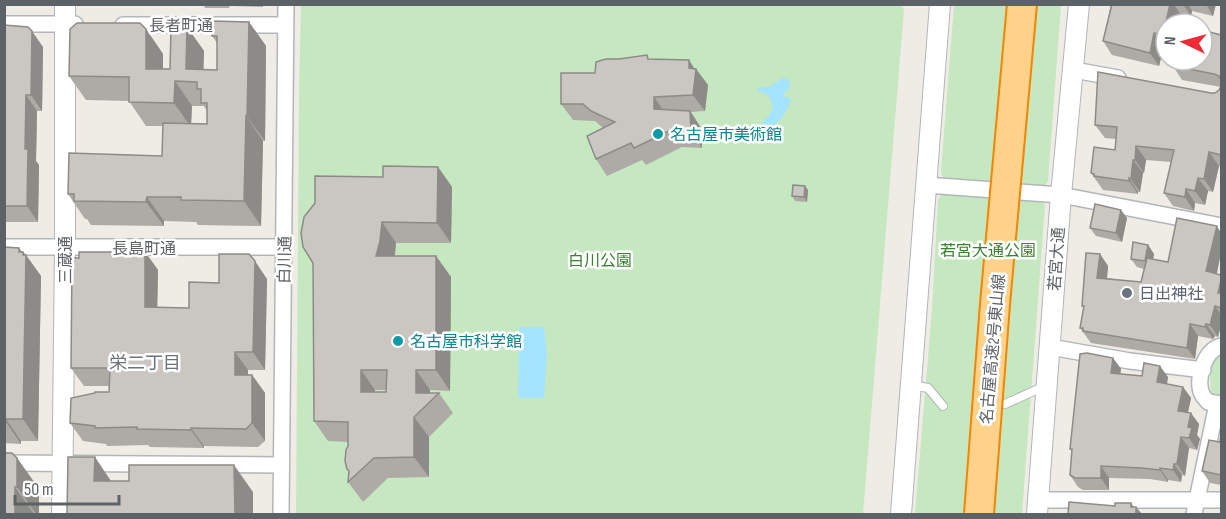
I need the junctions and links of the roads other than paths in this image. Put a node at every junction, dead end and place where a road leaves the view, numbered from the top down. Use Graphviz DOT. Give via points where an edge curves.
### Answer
graph roads {
  1 [pos="65,4"];
  2 [pos="286,4"];
  3 [pos="940,4"];
  4 [pos="1002,4"];
  5 [pos="1022,4"];
  6 [pos="1079,4"];
  7 [pos="4,24"];
  8 [pos="65,24"];
  9 [pos="87,24"];
  10 [pos="109,24"];
  11 [pos="285,25"];
  12 [pos="1074,70"];
  13 [pos="1130,80"];
  14 [pos="926,185"];
  15 [pos="1061,195"];
  16 [pos="1221,226"];
  17 [pos="4,247"];
  18 [pos="284,247"];
  19 [pos="65,248"];
  20 [pos="1221,346"];
  21 [pos="1050,347"];
  22 [pos="1203,370"];
  23 [pos="911,385"];
  24 [pos="1047,385"];
  25 [pos="1005,404"];
  26 [pos="1219,404"];
  27 [pos="944,406"];
  28 [pos="4,463"];
  29 [pos="63,463"];
  30 [pos="281,465"];
  31 [pos="1221,500"];
  32 [pos="1037,507"];
  33 [pos="1196,507"];
  34 [pos="62,514"];
  35 [pos="281,514"];
  36 [pos="901,514"];
  37 [pos="961,514"];
  38 [pos="979,514"];
  1 -- 8 [label="street, 三蔵通"];
  2 -- 11 [label="street, 白川通"];
  3 -- 14 [label="street"];
  4 -- 37 [label="highway, 名古屋高速2号東山線"];
  5 -- 38 [label="highway, 名古屋高速2号東山線, bridge"];
  6 -- 12 [label="street, 若宮大通"];
  7 -- 8 [label="street"];
  8 -- 9 [label="street"];
  8 -- 19 [label="street, 三蔵通"];
  10 -- 11 [label="street, 長者町通"];
  11 -- 18 [label="street, 白川通"];
  12 -- 13 [label="street"];
  12 -- 15 [label="street, 若宮大通"];
  14 -- 15 [label="street"];
  14 -- 23 [label="street"];
  15 -- 16 [label="street"];
  15 -- 21 [label="street, 若宮大通"];
  17 -- 19 [label="street, 長島町通"];
  18 -- 19 [label="street, 長島町通"];
  18 -- 30 [label="street, 白川通"];
  19 -- 29 [label="street, 三蔵通"];
  20 -- 22 [label="street" via="1210,351"];
  21 -- 22 [label="street"];
  21 -- 24 [label="street, 若宮大通"];
  22 -- 26 [label="street" via="1202,394 1208,402"];
  23 -- 27 [label="lane" via="928,388"];
  23 -- 36 [label="street"];
  24 -- 25 [label="lane"];
  24 -- 32 [label="street, 若宮大通"];
  26 -- 33 [label="street"];
  28 -- 29 [label="street"];
  29 -- 30 [label="street"];
  29 -- 34 [label="street, 三蔵通"];
  30 -- 35 [label="street, 白川通"];
  31 -- 33 [label="street"];
  32 -- 33 [label="street"];
}
